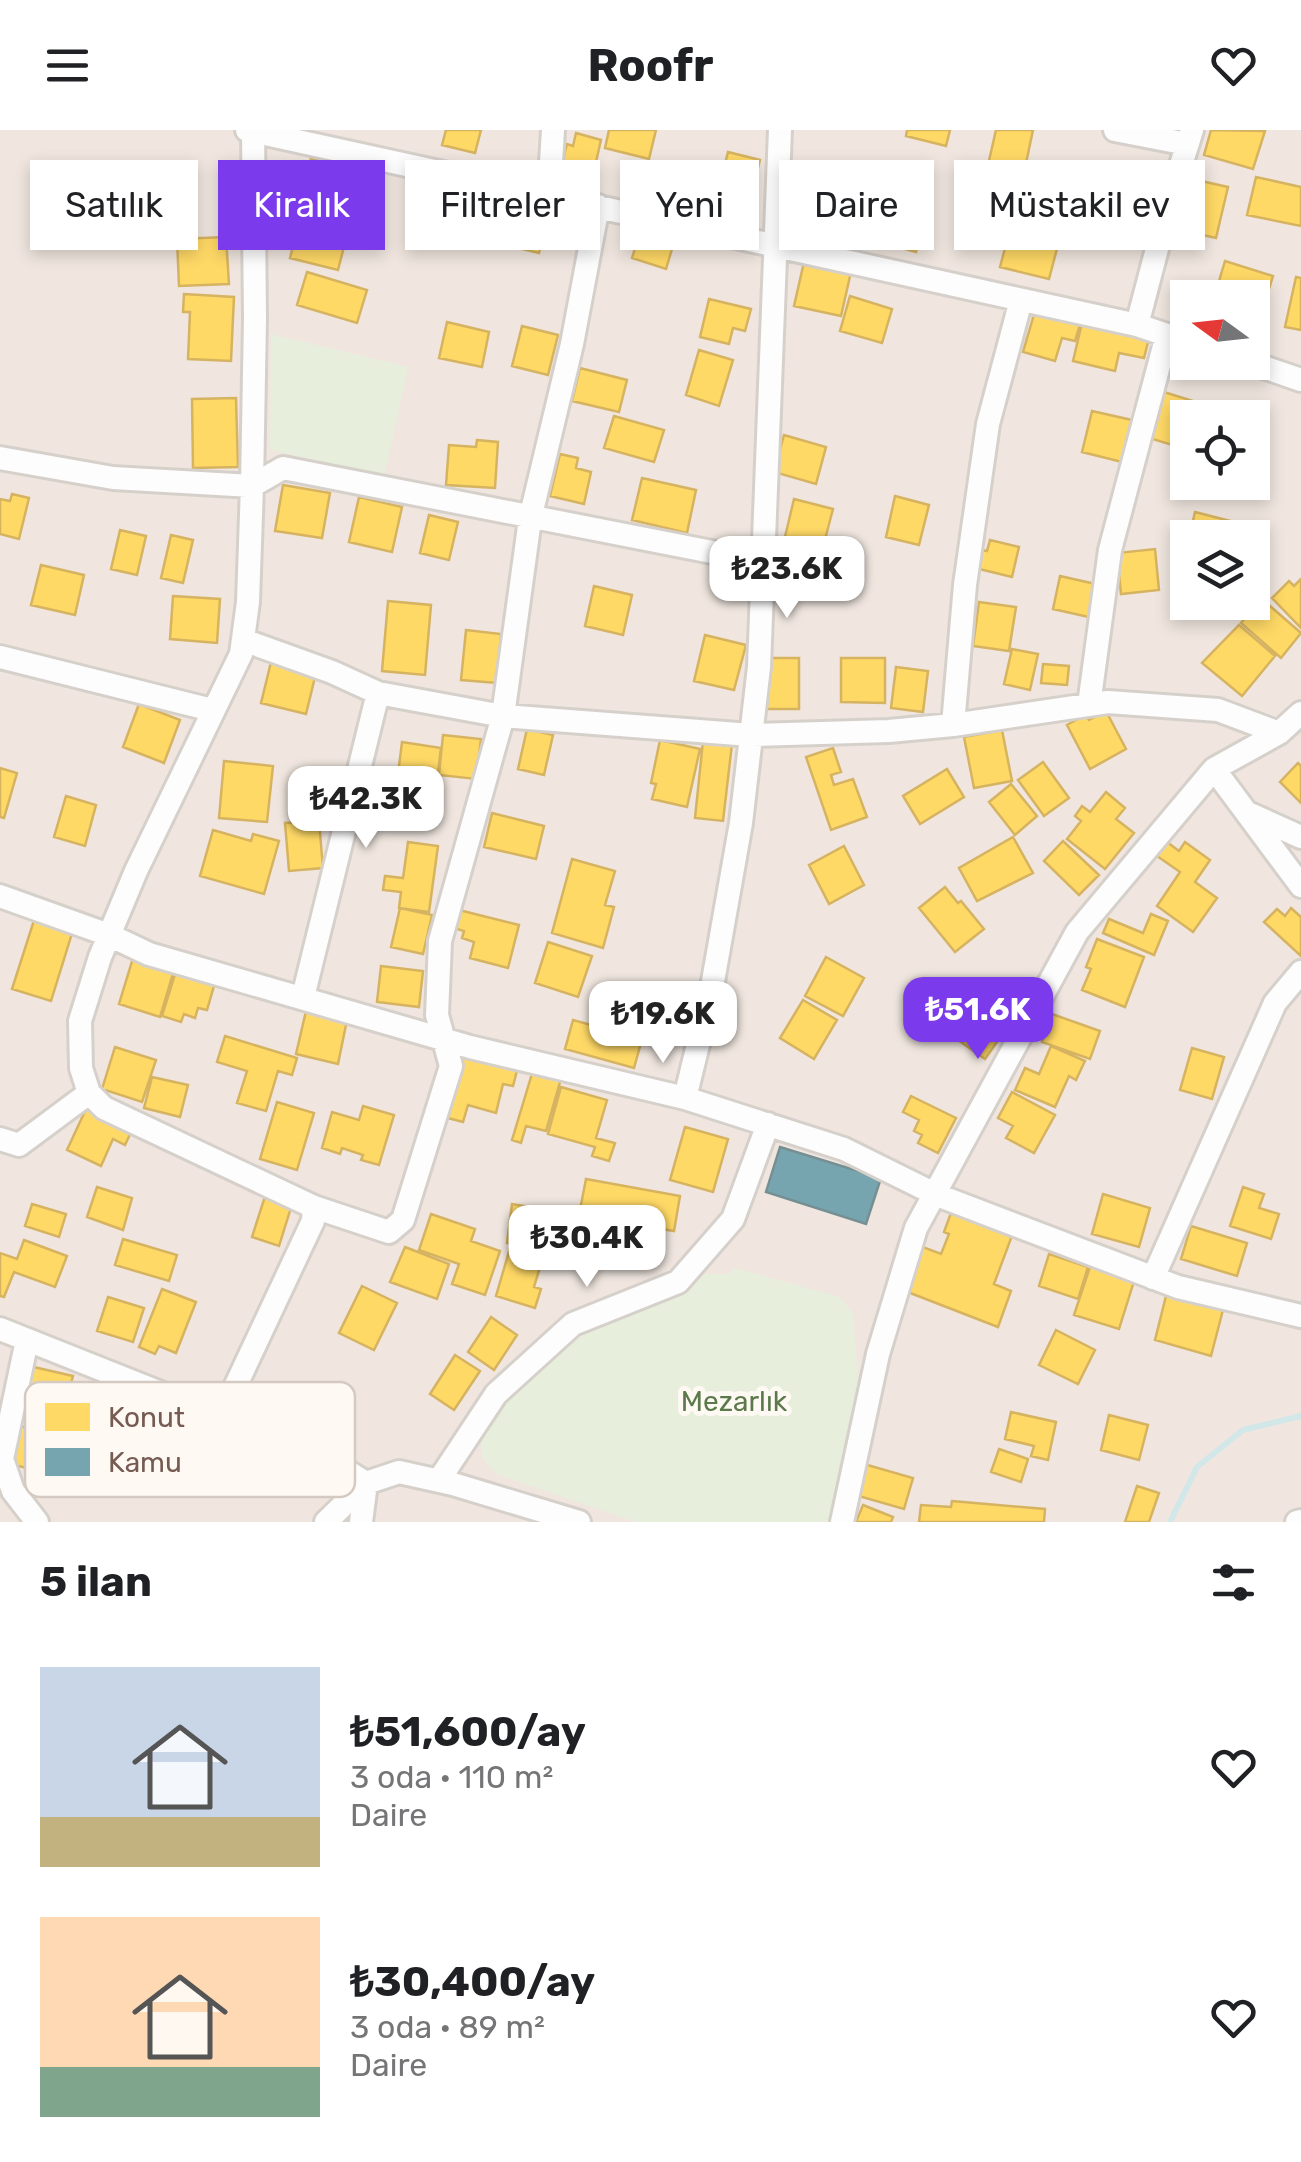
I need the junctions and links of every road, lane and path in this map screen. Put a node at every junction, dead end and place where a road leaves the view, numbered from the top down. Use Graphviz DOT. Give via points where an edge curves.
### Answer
graph roads {
  1 [pos="553,130"];
  2 [pos="780,130"];
  3 [pos="1116,130"];
  4 [pos="251,131"];
  5 [pos="1190,137"];
  6 [pos="551,160"];
  7 [pos="405,164"];
  8 [pos="600,206"];
  9 [pos="774,247"];
  10 [pos="590,250"];
  11 [pos="1021,300"];
  12 [pos="1137,325"];
  13 [pos="1170,336"];
  14 [pos="1170,360"];
  15 [pos="1270,369"];
  16 [pos="1301,380"];
  17 [pos="0,458"];
  18 [pos="252,486"];
  19 [pos="530,519"];
  20 [pos="763,562"];
  21 [pos="243,640"];
  22 [pos="0,656"];
  23 [pos="378,694"];
  24 [pos="1089,705"];
  25 [pos="212,710"];
  26 [pos="1301,713"];
  27 [pos="502,716"];
  28 [pos="953,725"];
  29 [pos="1279,733"];
  30 [pos="751,736"];
  31 [pos="1214,769"];
  32 [pos="1246,812"];
  33 [pos="1301,837"];
  34 [pos="1301,886"];
  35 [pos="0,896"];
  36 [pos="109,936"];
  37 [pos="1301,972"];
  38 [pos="303,996"];
  39 [pos="444,1039"];
  40 [pos="88,1093"];
  41 [pos="685,1098"];
  42 [pos="768,1124"];
  43 [pos="0,1139"];
  44 [pos="937,1196"];
  45 [pos="314,1206"];
  46 [pos="1153,1278"];
  47 [pos="1301,1316"];
  48 [pos="0,1329"];
  49 [pos="27,1340"];
  50 [pos="133,1382"];
  51 [pos="237,1382"];
  52 [pos="355,1476"];
  53 [pos="439,1480"];
  54 [pos="366,1483"];
  55 [pos="355,1494"];
  56 [pos="352,1497"];
  57 [pos="37,1522"];
  58 [pos="326,1522"];
  59 [pos="361,1522"];
  60 [pos="579,1522"];
  61 [pos="842,1522"];
  1 -- 6 [label="street"];
  2 -- 9 [label="street"];
  3 -- 5 [label="street"];
  4 -- 7 [label="street"];
  4 -- 18 [label="street"];
  5 -- 12 [label="street"];
  8 -- 9 [label="street"];
  9 -- 11 [label="street"];
  9 -- 20 [label="street"];
  10 -- 19 [label="street"];
  11 -- 12 [label="street"];
  11 -- 28 [label="street" via="988,424"];
  12 -- 13 [label="street"];
  14 -- 24 [label="street" via="1110,550"];
  15 -- 16 [label="street"];
  17 -- 18 [label="street" via="113,478"];
  18 -- 19 [label="street" via="283,468"];
  18 -- 21 [label="street"];
  19 -- 20 [label="street"];
  19 -- 27 [label="street"];
  20 -- 30 [label="street"];
  21 -- 23 [label="street"];
  21 -- 25 [label="street"];
  22 -- 25 [label="street"];
  23 -- 27 [label="street"];
  23 -- 38 [label="street"];
  24 -- 28 [label="street"];
  24 -- 29 [label="street" via="1218,710"];
  25 -- 36 [label="street"];
  26 -- 29 [label="street"];
  27 -- 30 [label="street"];
  27 -- 39 [label="street" via="440,941 437,1015"];
  28 -- 30 [label="street"];
  29 -- 31 [label="street"];
  30 -- 41 [label="street" via="712,988"];
  31 -- 32 [label="street"];
  31 -- 44 [label="street" via="1078,932"];
  32 -- 33 [label="street"];
  32 -- 34 [label="street"];
  35 -- 36 [label="street"];
  36 -- 38 [label="street" via="149,954"];
  36 -- 40 [label="street" via="80,1020"];
  37 -- 46 [label="street" via="1275,1003"];
  38 -- 39 [label="street"];
  39 -- 41 [label="street"];
  39 -- 45 [label="street" via="451,1066 403,1220 389,1232"];
  40 -- 43 [label="street" via="19,1145"];
  40 -- 45 [label="street" via="104,1108"];
  41 -- 42 [label="street"];
  42 -- 44 [label="street" via="844,1149"];
  42 -- 53 [label="street" via="732,1219 678,1282 572,1324 496,1394"];
  44 -- 46 [label="street"];
  44 -- 61 [label="street" via="916,1228 878,1354"];
  45 -- 51 [label="street" via="313,1221"];
  46 -- 47 [label="street"];
  48 -- 49 [label="street"];
  49 -- 50 [label="street"];
  49 -- 57 [label="street" via="2,1459 12,1492"];
  52 -- 54 [label="street"];
  53 -- 54 [label="street" via="398,1472"];
  53 -- 60 [label="street"];
  54 -- 55 [label="street"];
  54 -- 59 [label="street"];
  56 -- 58 [label="street"];
}
